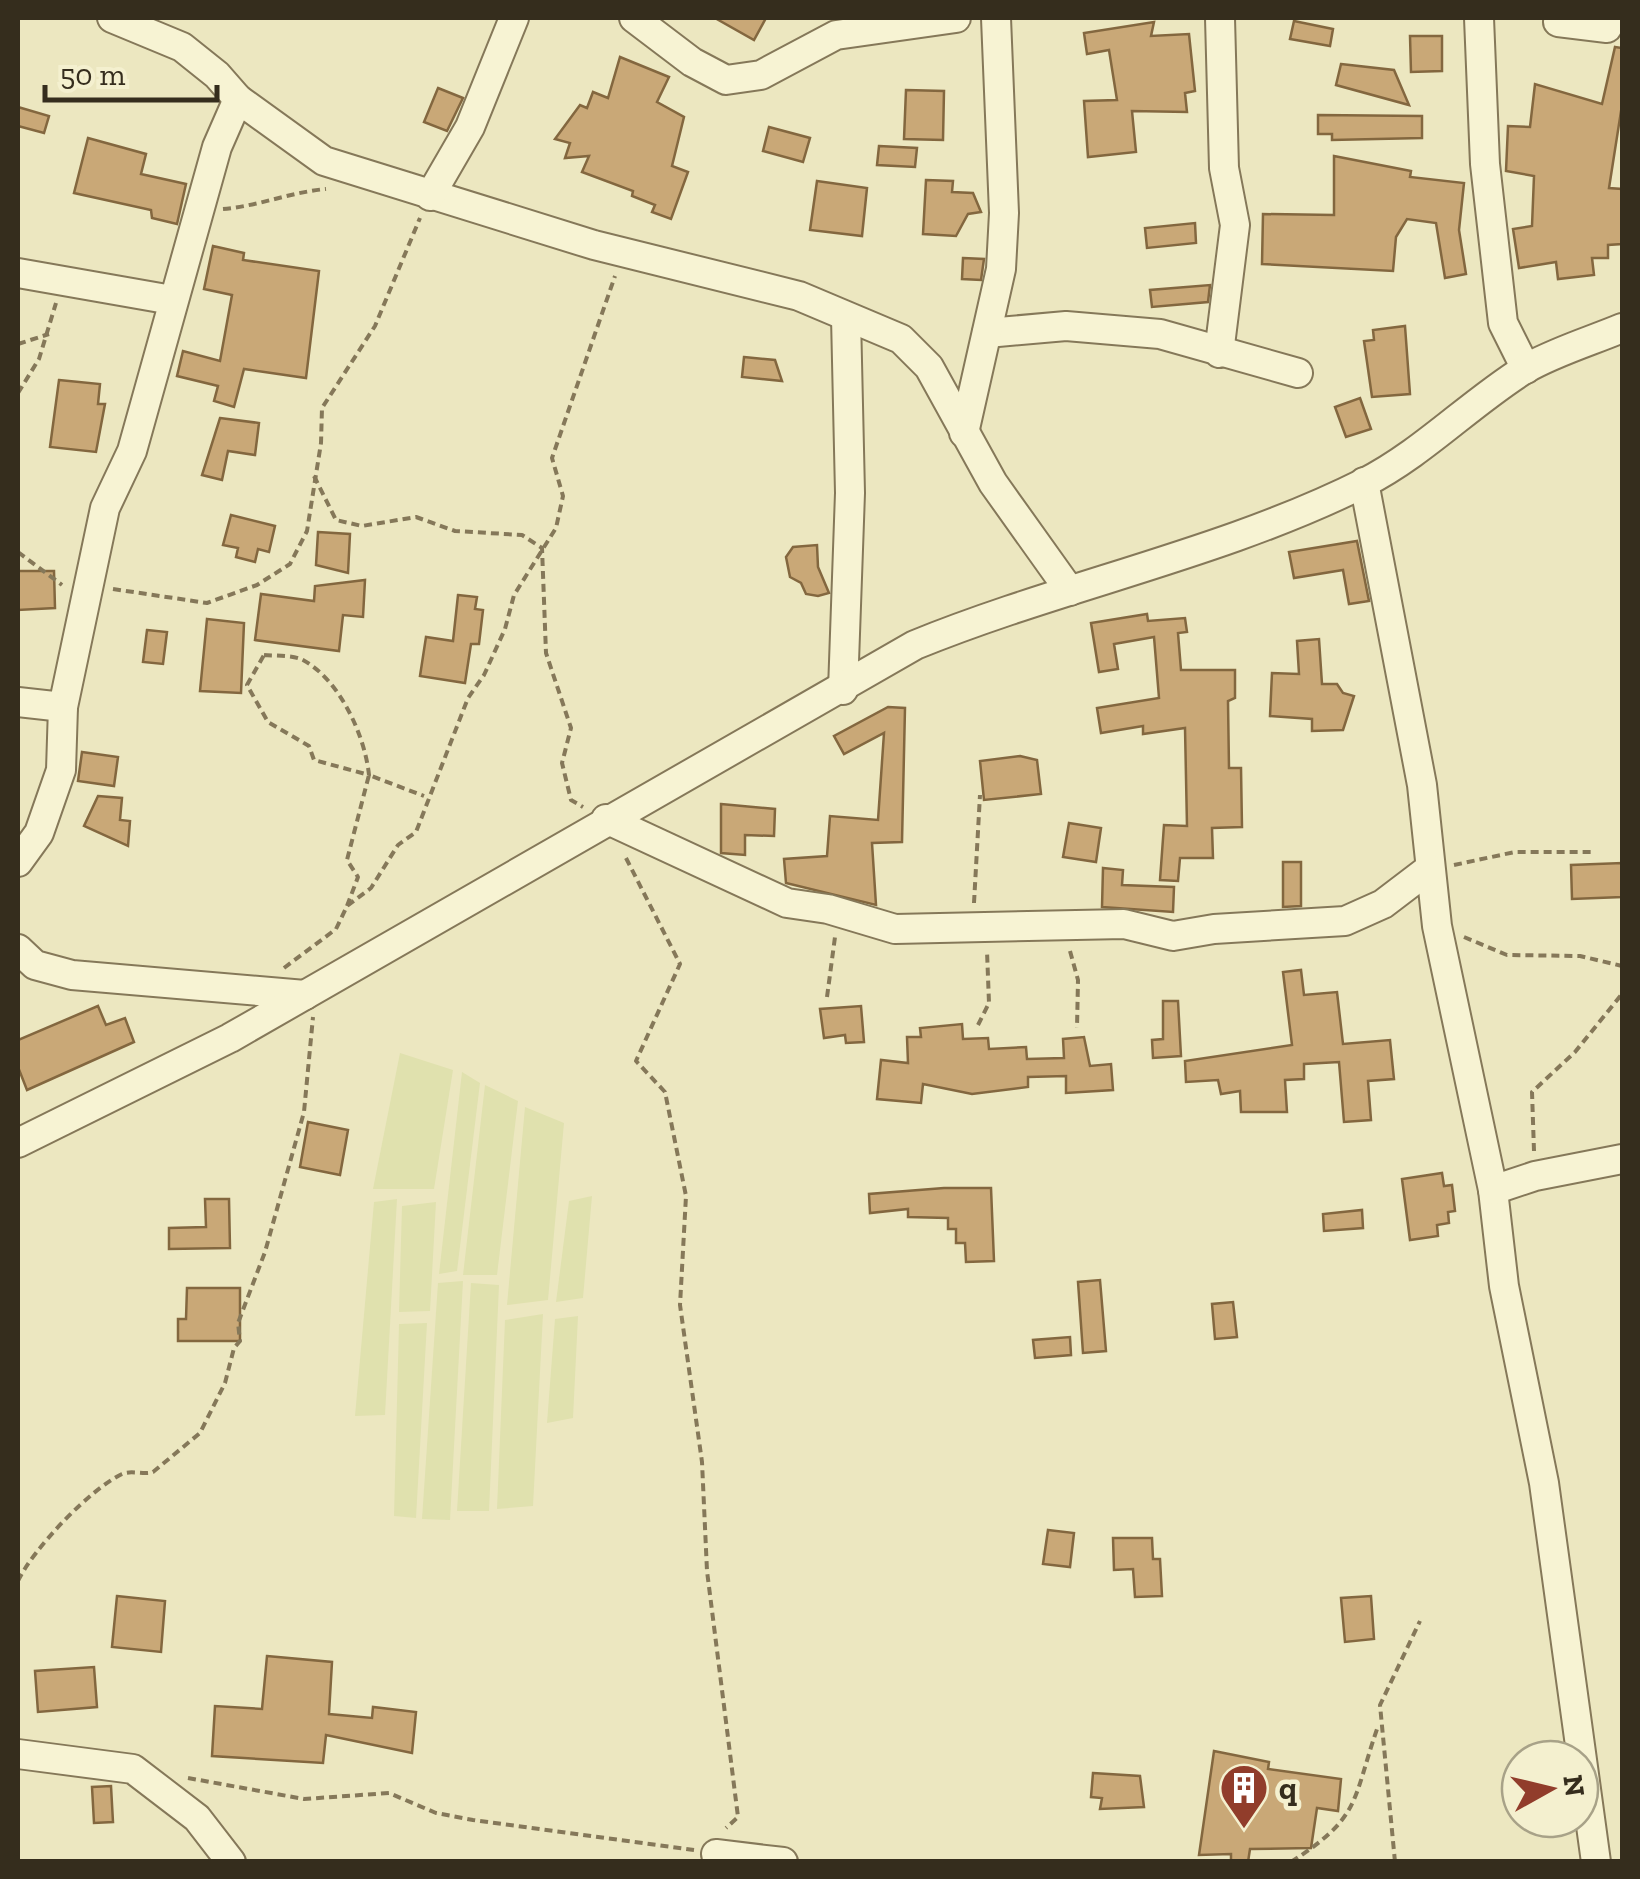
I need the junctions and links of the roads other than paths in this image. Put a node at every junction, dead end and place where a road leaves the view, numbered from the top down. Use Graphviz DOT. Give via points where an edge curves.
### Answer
graph roads {
  1 [pos="116,18"];
  2 [pos="514,18"];
  3 [pos="634,18"];
  4 [pos="956,18"];
  5 [pos="1220,18"];
  6 [pos="1479,18"];
  7 [pos="1612,18"];
  8 [pos="990,20"];
  9 [pos="1558,22"];
  10 [pos="238,99"];
  11 [pos="430,196"];
  12 [pos="18,273"];
  13 [pos="172,300"];
  14 [pos="846,317"];
  15 [pos="1622,328"];
  16 [pos="987,333"];
  17 [pos="1219,353"];
  18 [pos="1526,369"];
  19 [pos="1298,373"];
  20 [pos="964,433"];
  21 [pos="1364,482"];
  22 [pos="1070,590"];
  23 [pos="843,690"];
  24 [pos="18,702"];
  25 [pos="63,707"];
  26 [pos="606,819"];
  27 [pos="18,862"];
  28 [pos="1429,869"];
  29 [pos="18,950"];
  30 [pos="310,992"];
  31 [pos="18,1143"];
  32 [pos="1622,1158"];
  33 [pos="1493,1190"];
  34 [pos="18,1754"];
  35 [pos="714,1847"];
  36 [pos="232,1862"];
  37 [pos="783,1862"];
  38 [pos="1596,1862"];
  1 -- 10 [label="street" via="182,48"];
  2 -- 11 [label="street" via="470,127"];
  3 -- 4 [label="street" via="726,80 761,75 836,35"];
  5 -- 17 [label="street" via="1224,168 1235,225"];
  6 -- 18 [label="street" via="1484,164 1503,324"];
  7 -- 9 [label="street" via="1608,28"];
  8 -- 16 [label="street" via="1004,213"];
  10 -- 11 [label="street" via="324,161"];
  10 -- 13 [label="street"];
  11 -- 14 [label="street" via="799,296"];
  12 -- 13 [label="street"];
  13 -- 25 [label="street" via="132,452 105,508"];
  14 -- 20 [label="street" via="912,347"];
  14 -- 23 [label="street" via="850,493"];
  15 -- 18 [label="street"];
  16 -- 17 [label="street" via="1105,328 1160,334"];
  16 -- 20 [label="street"];
  17 -- 19 [label="street"];
  18 -- 21 [label="street"];
  20 -- 22 [label="street"];
  21 -- 22 [label="street" via="1218,541"];
  21 -- 28 [label="street" via="1422,785"];
  22 -- 23 [label="street" via="916,645"];
  23 -- 26 [label="street"];
  24 -- 25 [label="street"];
  25 -- 27 [label="street" via="52,798 39,834"];
  26 -- 28 [label="street" via="786,903 895,930 1124,924 1173,936 1345,921 1382,904"];
  26 -- 30 [label="street"];
  28 -- 33 [label="street"];
  29 -- 30 [label="street" via="35,964 72,975"];
  30 -- 31 [label="street"];
  32 -- 33 [label="street"];
  33 -- 38 [label="street" via="1504,1286 1544,1483"];
  34 -- 36 [label="street" via="133,1769 215,1835"];
  35 -- 37 [label="street"];
}
